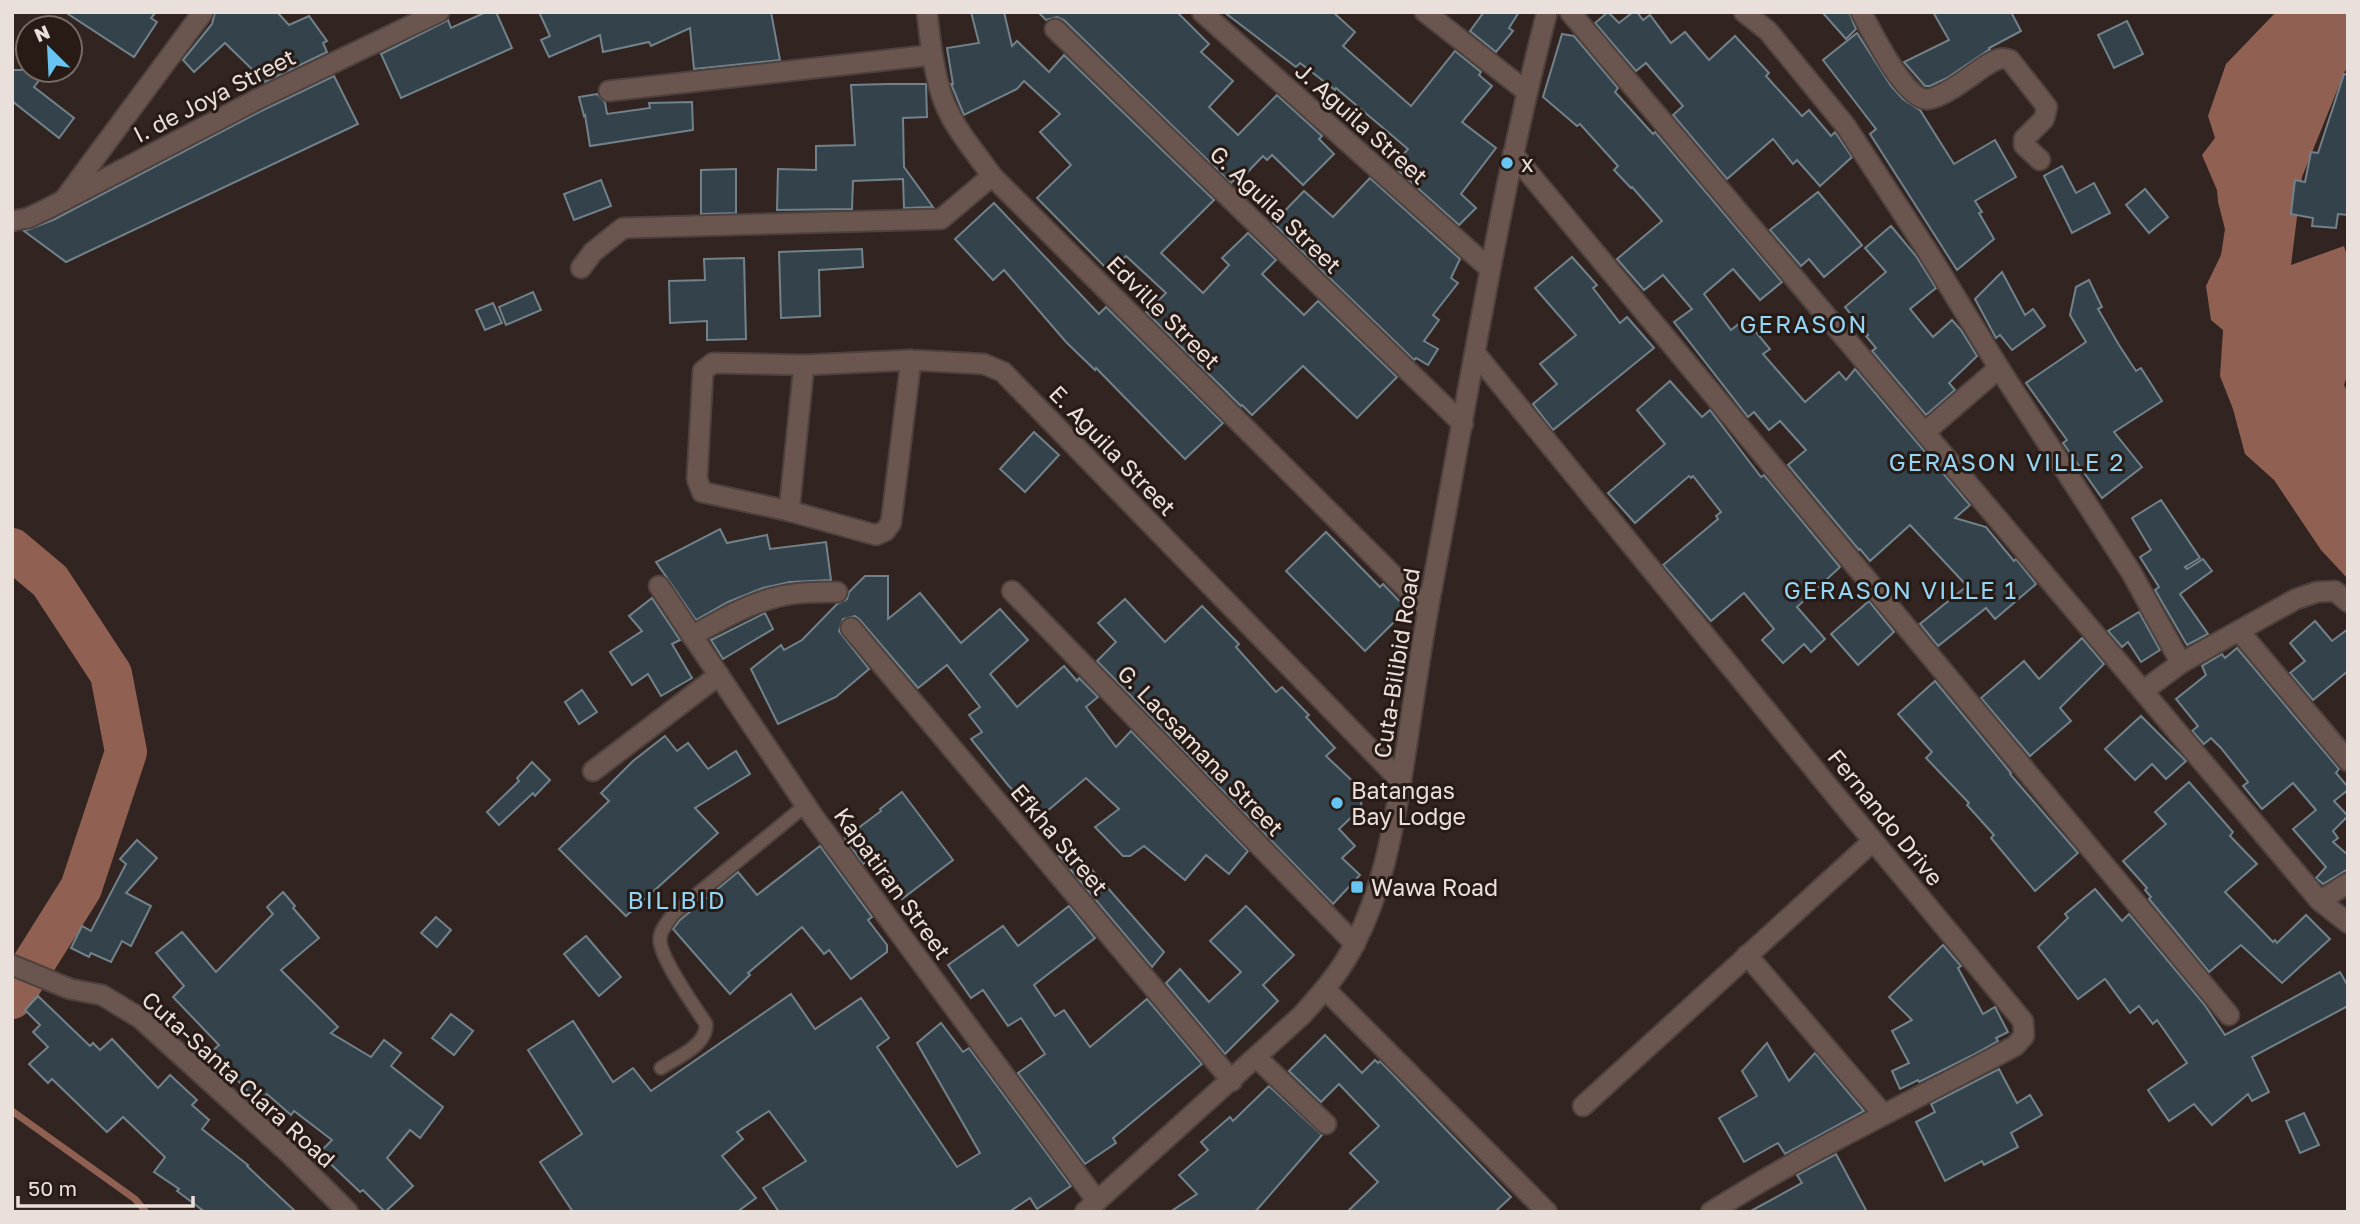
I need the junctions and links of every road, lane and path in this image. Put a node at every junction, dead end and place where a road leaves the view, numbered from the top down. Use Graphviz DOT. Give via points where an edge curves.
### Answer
graph roads {
  1 [pos="203,12"];
  2 [pos="927,12"];
  3 [pos="1202,12"];
  4 [pos="1425,12"];
  5 [pos="1547,12"];
  6 [pos="1570,12"];
  7 [pos="1744,12"];
  8 [pos="1861,12"];
  9 [pos="431,14"];
  10 [pos="1055,29"];
  11 [pos="932,55"];
  12 [pos="609,91"];
  13 [pos="1526,92"];
  14 [pos="1513,153"];
  15 [pos="2040,160"];
  16 [pos="992,176"];
  17 [pos="63,200"];
  18 [pos="12,221"];
  19 [pos="581,268"];
  20 [pos="1490,269"];
  21 [pos="1475,353"];
  22 [pos="911,360"];
  23 [pos="804,365"];
  24 [pos="1999,368"];
  25 [pos="1463,424"];
  26 [pos="1926,431"];
  27 [pos="789,511"];
  28 [pos="659,586"];
  29 [pos="1012,591"];
  30 [pos="837,592"];
  31 [pos="2348,602"];
  32 [pos="1428,610"];
  33 [pos="850,628"];
  34 [pos="2241,632"];
  35 [pos="692,635"];
  36 [pos="2180,663"];
  37 [pos="719,676"];
  38 [pos="2143,691"];
  39 [pos="2348,761"];
  40 [pos="593,771"];
  41 [pos="1401,781"];
  42 [pos="806,806"];
  43 [pos="1873,841"];
  44 [pos="2348,883"];
  45 [pos="2320,901"];
  46 [pos="2348,923"];
  47 [pos="1355,944"];
  48 [pos="1747,955"];
  49 [pos="12,965"];
  50 [pos="1325,989"];
  51 [pos="2229,1016"];
  52 [pos="1257,1058"];
  53 [pos="661,1068"];
  54 [pos="1232,1081"];
  55 [pos="1583,1106"];
  56 [pos="1883,1114"];
  57 [pos="1326,1124"];
  58 [pos="1091,1207"];
  59 [pos="348,1212"];
  60 [pos="1547,1212"];
  61 [pos="1711,1212"];
  1 -- 17 [label="street"];
  2 -- 11 [label="street, Edville Street"];
  3 -- 20 [label="street, J. Aguila Street"];
  4 -- 13 [label="street"];
  5 -- 13 [label="street, Cuta-Bilibid Road"];
  6 -- 26 [label="street"];
  7 -- 24 [label="street" via="1768,31 1845,125"];
  8 -- 15 [label="street" via="1895,71 1920,98 1939,96 1997,58 2010,60 2047,107 2044,119 2024,139 2024,145"];
  9 -- 17 [label="street, I. de Joya Street"];
  10 -- 25 [label="street, G. Aguila Street"];
  11 -- 12 [label="street"];
  11 -- 16 [label="street, Edville Street" via="941,95 958,129"];
  13 -- 14 [label="street, Cuta-Bilibid Road"];
  14 -- 20 [label="street, Cuta-Bilibid Road"];
  14 -- 51 [label="street"];
  16 -- 19 [label="street" via="941,219 623,228"];
  16 -- 32 [label="street, Edville Street"];
  17 -- 18 [label="street, I. de Joya Street"];
  20 -- 21 [label="street, Cuta-Bilibid Road"];
  21 -- 25 [label="street, Cuta-Bilibid Road"];
  21 -- 43 [label="street, Fernando Drive"];
  22 -- 23 [label="street, E. Aguila Street"];
  22 -- 27 [label="street" via="891,523 885,531 876,536"];
  22 -- 41 [label="street, E. Aguila Street" via="984,364 1003,372"];
  23 -- 27 [label="street"];
  23 -- 27 [label="street, E. Aguila Street" via="713,363 703,371 697,479 702,492"];
  24 -- 26 [label="street"];
  24 -- 36 [label="street" via="2131,572"];
  25 -- 32 [label="street, Cuta-Bilibid Road"];
  26 -- 38 [label="street"];
  28 -- 35 [label="street, Kapatiran Street"];
  29 -- 47 [label="street, G. Lacsamana Street"];
  30 -- 35 [label="street" via="777,597 748,606"];
  31 -- 34 [label="street" via="2335,591 2317,592 2296,599"];
  32 -- 41 [label="street, Cuta-Bilibid Road"];
  33 -- 54 [label="street, Efkha Street"];
  34 -- 36 [label="street"];
  34 -- 39 [label="street"];
  35 -- 37 [label="street, Kapatiran Street"];
  36 -- 38 [label="street"];
  37 -- 40 [label="street"];
  37 -- 42 [label="street, Kapatiran Street"];
  38 -- 45 [label="street"];
  41 -- 47 [label="street, Cuta-Bilibid Road" via="1375,895"];
  42 -- 53 [label="lane" via="673,914 661,933 664,956 706,1024 703,1040"];
  42 -- 58 [label="street, Kapatiran Street"];
  43 -- 48 [label="street"];
  43 -- 56 [label="street, Fernando Drive" via="2023,1021 2024,1036 2003,1052"];
  44 -- 45 [label="street"];
  45 -- 46 [label="street"];
  47 -- 50 [label="street, Cuta-Bilibid Road"];
  48 -- 55 [label="street"];
  48 -- 56 [label="street"];
  49 -- 59 [label="street, Cuta-Santa Clara Road" via="70,989 102,995 140,1018"];
  50 -- 52 [label="street, Cuta-Bilibid Road"];
  50 -- 60 [label="street"];
  52 -- 54 [label="street, Cuta-Bilibid Road"];
  52 -- 57 [label="street"];
  54 -- 58 [label="street, Cuta-Bilibid Road"];
  56 -- 61 [label="street, Fernando Drive"];
}
